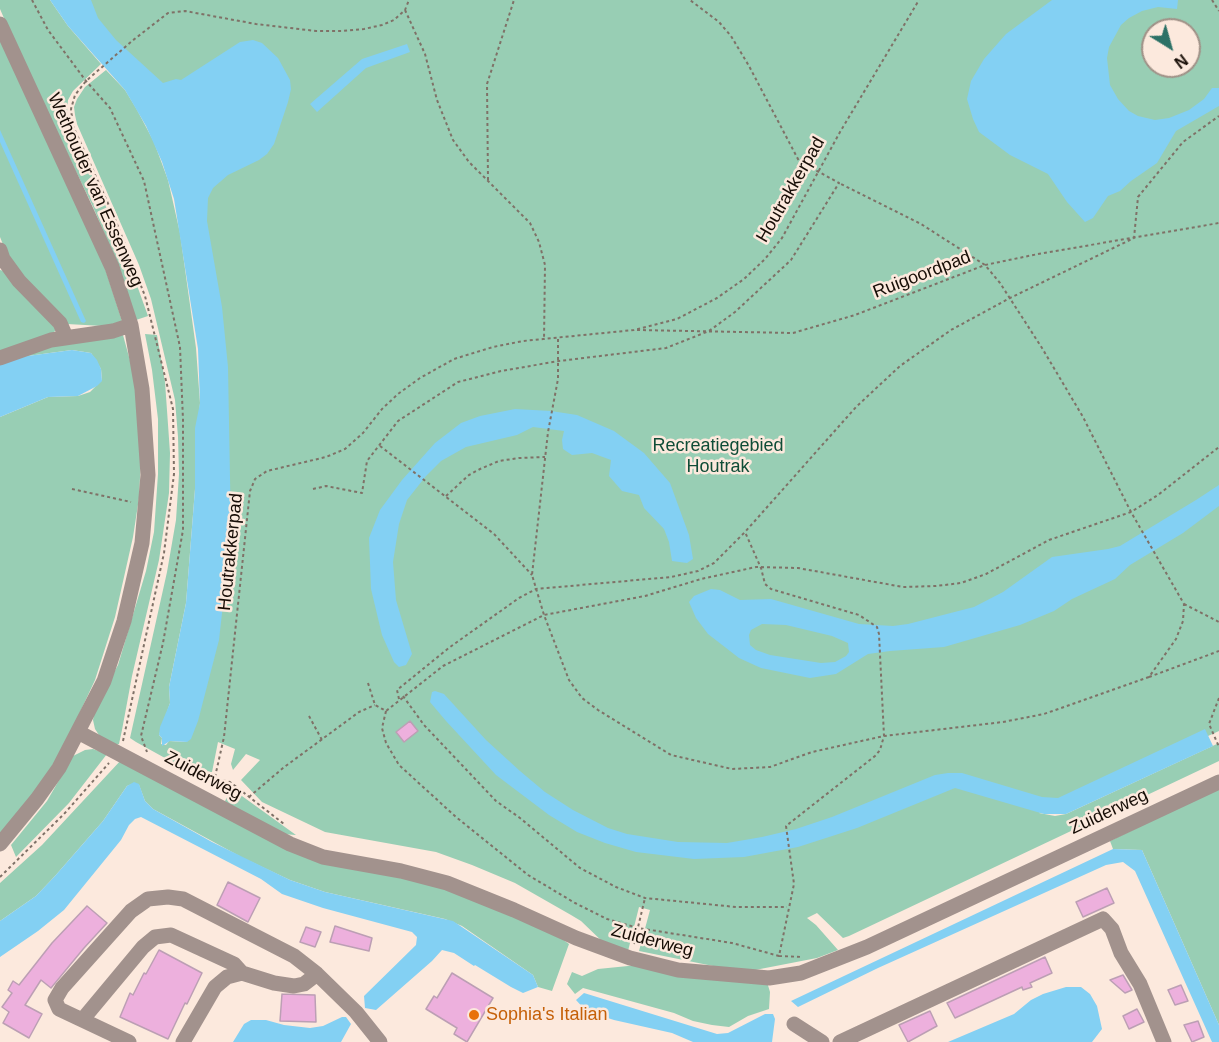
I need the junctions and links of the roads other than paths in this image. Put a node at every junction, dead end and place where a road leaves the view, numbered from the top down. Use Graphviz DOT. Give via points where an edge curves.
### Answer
graph roads {
  1 [pos="0,24"];
  2 [pos="0,250"];
  3 [pos="131,325"];
  4 [pos="66,337"];
  5 [pos="0,358"];
  6 [pos="78,732"];
  7 [pos="1219,782"];
  8 [pos="0,844"];
  9 [pos="242,974"];
  10 [pos="317,974"];
  11 [pos="83,1019"];
  12 [pos="794,1024"];
  13 [pos="129,1042"];
  14 [pos="183,1042"];
  15 [pos="380,1042"];
  16 [pos="822,1042"];
  17 [pos="840,1042"];
  18 [pos="1164,1042"];
  1 -- 3 [label="street, Wethouder van Essenweg" via="112,267"];
  2 -- 4 [label="street" via="19,281 60,322"];
  3 -- 4 [label="street"];
  3 -- 6 [label="street, Wethouder van Essenweg" via="142,389 148,475 142,543 124,621 104,681"];
  4 -- 5 [label="street"];
  6 -- 7 [label="street, Zuiderweg" via="121,748 280,839 323,857 447,883 630,958 678,970 769,978 801,974 877,942"];
  6 -- 8 [label="street, Wethouder van Essenweg" via="59,768"];
  9 -- 10 [label="street" via="294,986"];
  9 -- 11 [label="street" via="234,964 171,935 155,937"];
  9 -- 14 [label="street" via="227,977 214,987"];
  10 -- 11 [label="street" via="294,956 183,899 148,899 131,911 55,1000 59,1009"];
  10 -- 15 [label="street"];
  11 -- 13 [label="street"];
  12 -- 16 [label="street"];
  17 -- 18 [label="street" via="1102,919 1112,929 1140,984"];
}
